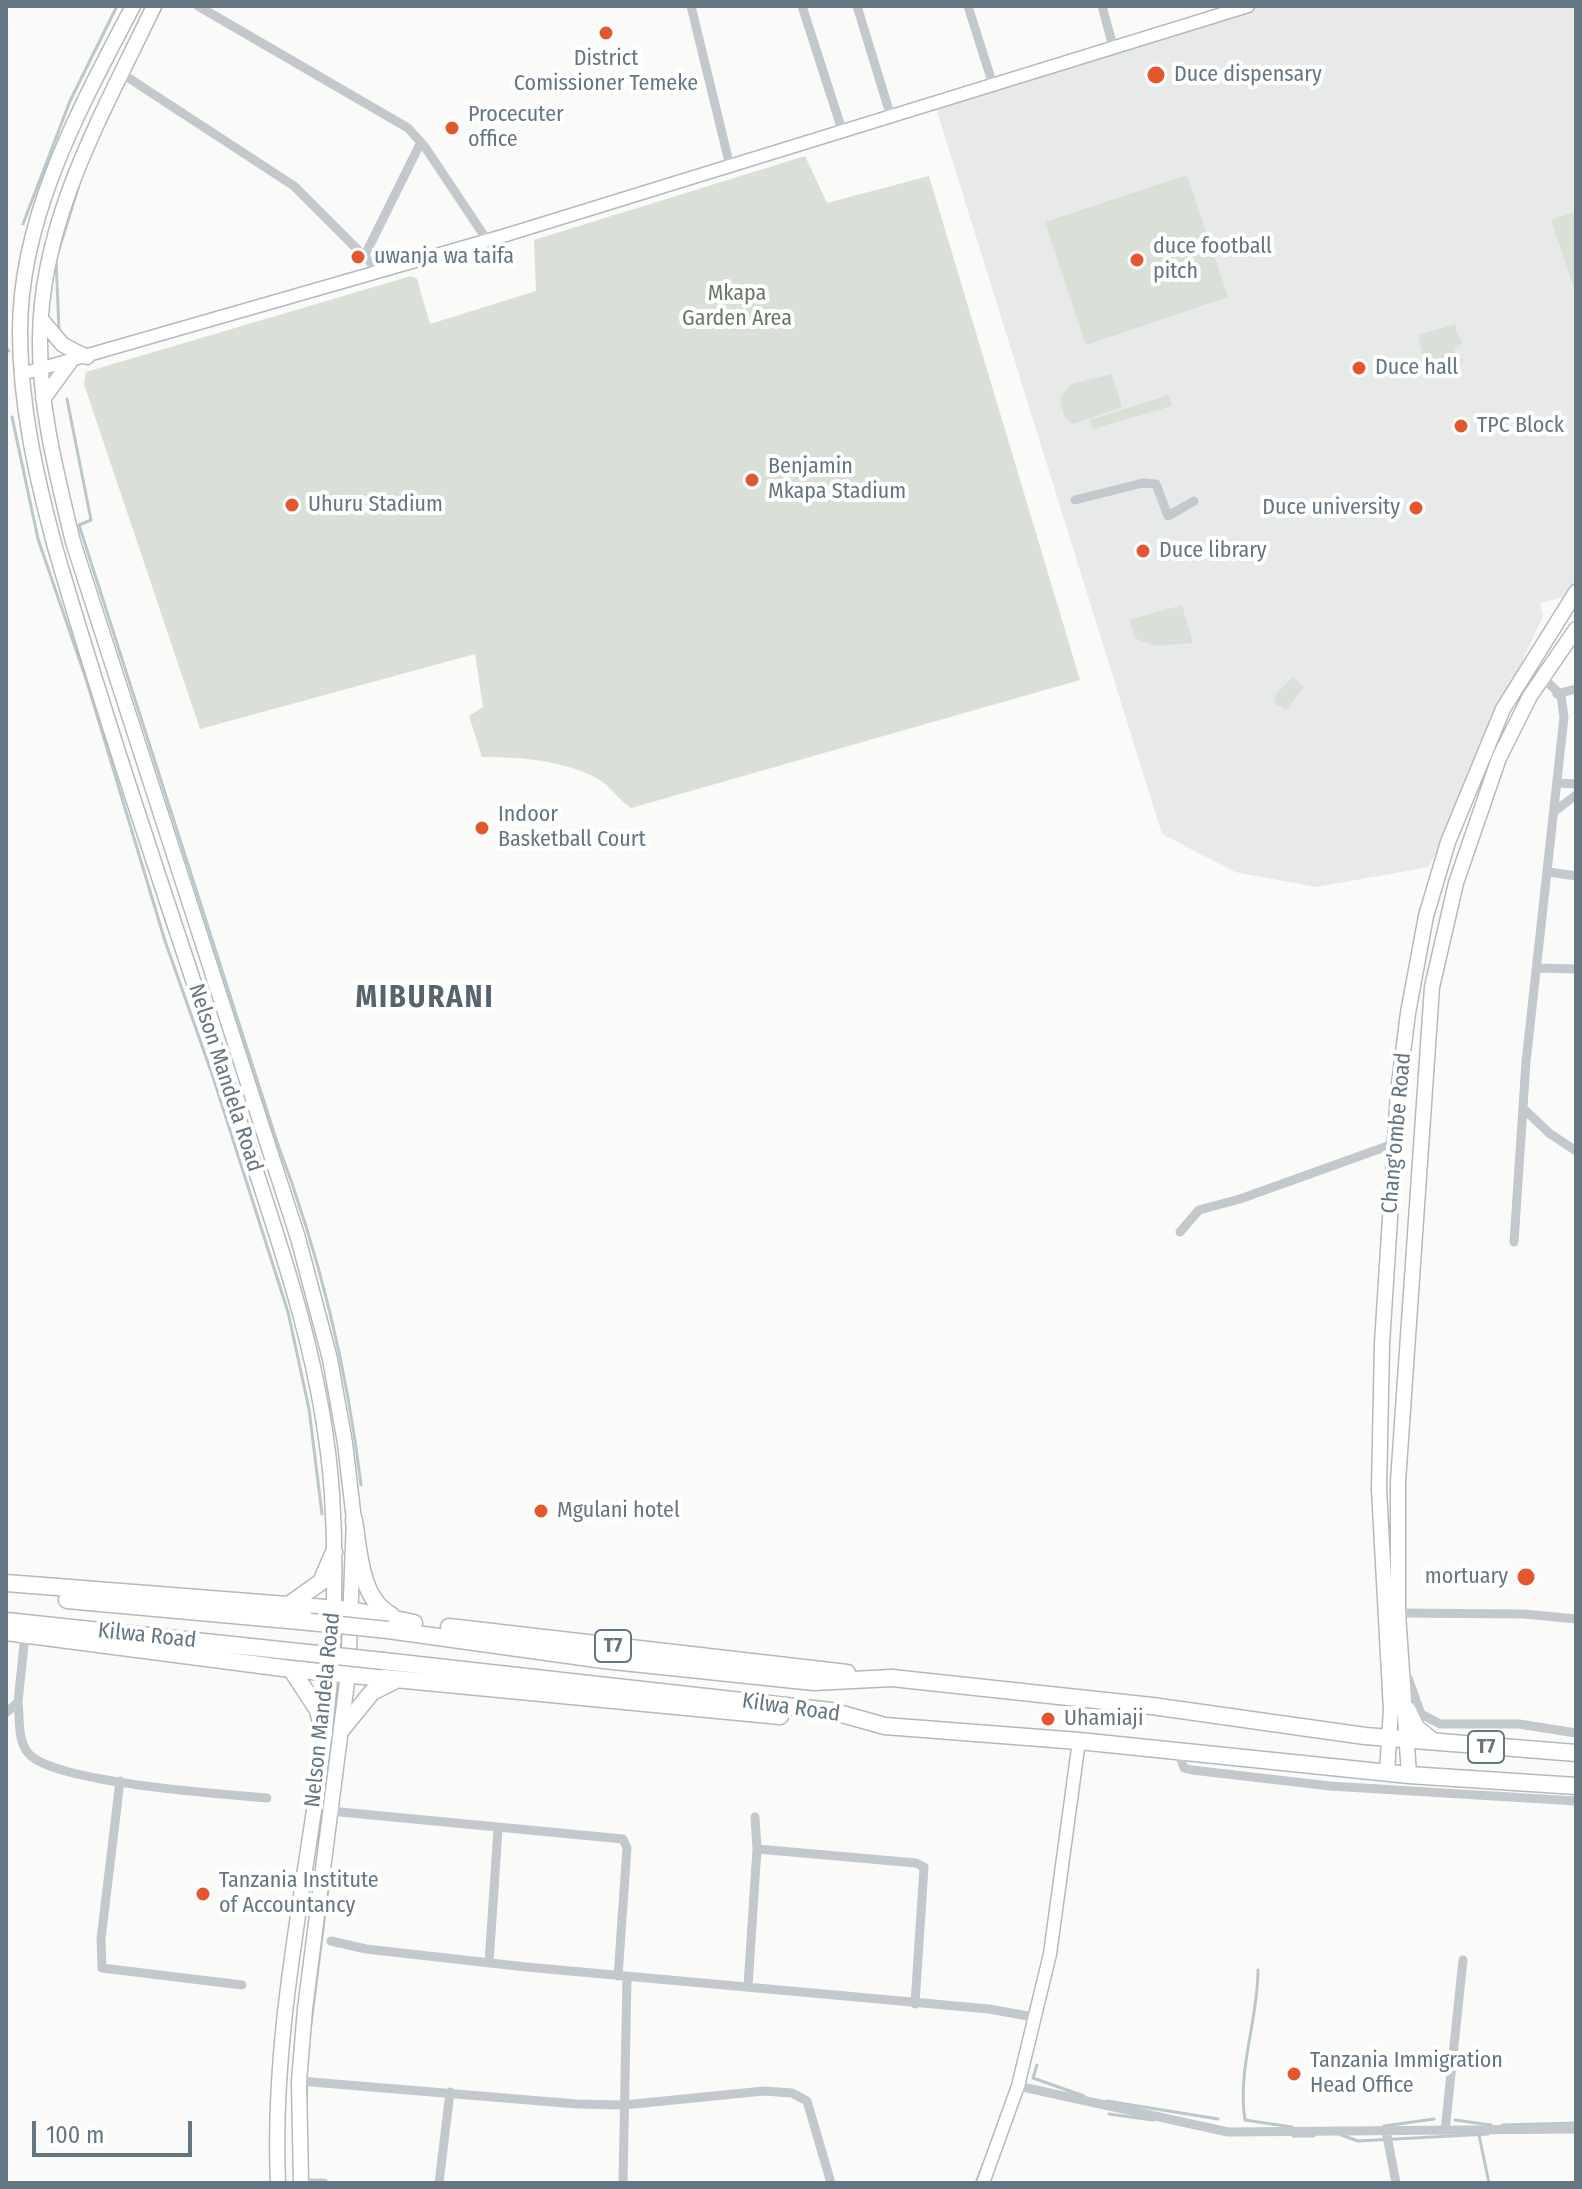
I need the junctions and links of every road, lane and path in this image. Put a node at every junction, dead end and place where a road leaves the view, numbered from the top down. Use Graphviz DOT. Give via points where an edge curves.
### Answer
graph roads {
  1 [pos="133,6"];
  2 [pos="154,6"];
  3 [pos="198,6"];
  4 [pos="691,6"];
  5 [pos="802,6"];
  6 [pos="857,6"];
  7 [pos="968,6"];
  8 [pos="1102,6"];
  9 [pos="1248,6"];
  10 [pos="1113,46"];
  11 [pos="121,73"];
  12 [pos="993,85"];
  13 [pos="891,117"];
  14 [pos="843,133"];
  15 [pos="421,142"];
  16 [pos="730,166"];
  17 [pos="487,240"];
  18 [pos="365,255"];
  19 [pos="378,270"];
  20 [pos="40,319"];
  21 [pos="87,357"];
  22 [pos="70,362"];
  23 [pos="41,371"];
  24 [pos="22,374"];
  25 [pos="43,399"];
  26 [pos="1075,500"];
  27 [pos="1194,501"];
  28 [pos="1576,592"];
  29 [pos="1576,629"];
  30 [pos="1542,677"];
  31 [pos="1576,689"];
  32 [pos="1557,694"];
  33 [pos="1558,783"];
  34 [pos="1576,784"];
  35 [pos="1576,795"];
  36 [pos="1555,811"];
  37 [pos="1549,872"];
  38 [pos="1576,876"];
  39 [pos="1537,968"];
  40 [pos="1576,969"];
  41 [pos="1523,1108"];
  42 [pos="1396,1143"];
  43 [pos="1576,1151"];
  44 [pos="1180,1232"];
  45 [pos="1514,1242"];
  46 [pos="354,1520"];
  47 [pos="334,1552"];
  48 [pos="6,1583"];
  49 [pos="6,1594"];
  50 [pos="290,1604"];
  51 [pos="342,1609"];
  52 [pos="1398,1613"];
  53 [pos="1576,1619"];
  54 [pos="6,1621"];
  55 [pos="405,1622"];
  56 [pos="6,1632"];
  57 [pos="25,1635"];
  58 [pos="1402,1663"];
  59 [pos="291,1669"];
  60 [pos="331,1673"];
  61 [pos="348,1674"];
  62 [pos="892,1678"];
  63 [pos="397,1679"];
  64 [pos="1405,1701"];
  65 [pos="18,1702"];
  66 [pos="1391,1710"];
  67 [pos="6,1713"];
  68 [pos="885,1726"];
  69 [pos="342,1729"];
  70 [pos="1576,1733"];
  71 [pos="324,1734"];
  72 [pos="1365,1736"];
  73 [pos="1389,1738"];
  74 [pos="1407,1740"];
  75 [pos="1079,1741"];
  76 [pos="1435,1742"];
  77 [pos="1179,1753"];
  78 [pos="1576,1753"];
  79 [pos="1387,1772"];
  80 [pos="1409,1775"];
  81 [pos="120,1781"];
  82 [pos="1576,1786"];
  83 [pos="267,1798"];
  84 [pos="1576,1801"];
  85 [pos="330,1811"];
  86 [pos="755,1817"];
  87 [pos="498,1829"];
  88 [pos="757,1849"];
  89 [pos="331,1941"];
  90 [pos="1463,1960"];
  91 [pos="489,1963"];
  92 [pos="622,1977"];
  93 [pos="242,1985"];
  94 [pos="748,1986"];
  95 [pos="915,2004"];
  96 [pos="1034,2017"];
  97 [pos="299,2081"];
  98 [pos="1018,2086"];
  99 [pos="450,2092"];
  100 [pos="624,2105"];
  101 [pos="1576,2129"];
  102 [pos="1386,2131"];
  103 [pos="1445,2131"];
  104 [pos="278,2183"];
  105 [pos="301,2183"];
  106 [pos="324,2183"];
  107 [pos="439,2183"];
  108 [pos="623,2183"];
  109 [pos="831,2183"];
  110 [pos="983,2183"];
  111 [pos="1396,2183"];
  1 -- 24 [label="main road, Nelson Mandela Road" via="47,192 22,296"];
  2 -- 11 [label="main road, Nelson Mandela Road"];
  3 -- 15 [label="street" via="384,112"];
  4 -- 16 [label="street"];
  5 -- 14 [label="street"];
  6 -- 13 [label="street"];
  7 -- 12 [label="street"];
  8 -- 10 [label="street"];
  9 -- 10 [label="street"];
  10 -- 12 [label="street"];
  11 -- 18 [label="street" via="294,186"];
  11 -- 20 [label="main road, Nelson Mandela Road" via="66,197 44,281"];
  12 -- 13 [label="street"];
  13 -- 14 [label="street"];
  14 -- 16 [label="street"];
  15 -- 17 [label="street"];
  15 -- 18 [label="street"];
  16 -- 17 [label="street"];
  17 -- 19 [label="street"];
  18 -- 19 [label="street"];
  19 -- 21 [label="street"];
  20 -- 21 [label="main road" via="63,345"];
  20 -- 23 [label="main road, Nelson Mandela Road"];
  21 -- 22 [label="street"];
  22 -- 23 [label="street"];
  22 -- 25 [label="main road"];
  23 -- 24 [label="street"];
  23 -- 25 [label="main road, Nelson Mandela Road"];
  24 -- 47 [label="main road, Nelson Mandela Road" via="38,480 75,615 303,1323 328,1447"];
  25 -- 46 [label="main road, Nelson Mandela Road" via="73,542 315,1297 338,1393"];
  26 -- 27 [label="street" via="1143,483 1156,484 1168,516"];
  28 -- 42 [label="main road, Chang'ombe Road" via="1503,709 1444,854 1408,1013"];
  29 -- 30 [label="main road, Chang'ombe Road"];
  30 -- 32 [label="street"];
  30 -- 52 [label="main road, Chang'ombe Road" via="1499,758 1456,883 1432,987 1398,1482"];
  31 -- 32 [label="street"];
  32 -- 33 [label="street" via="1564,717"];
  33 -- 34 [label="street"];
  33 -- 36 [label="street"];
  35 -- 36 [label="street"];
  36 -- 37 [label="street"];
  37 -- 38 [label="street"];
  37 -- 39 [label="street"];
  39 -- 40 [label="street"];
  39 -- 41 [label="street"];
  41 -- 43 [label="street"];
  41 -- 45 [label="street"];
  42 -- 44 [label="street" via="1199,1210"];
  42 -- 66 [label="main road, Chang'ombe Road" via="1386,1265 1379,1489"];
  46 -- 51 [label="main road, Nelson Mandela Road"];
  46 -- 55 [label="highway" via="375,1603"];
  47 -- 50 [label="highway" via="321,1582"];
  47 -- 51 [label="main road, Nelson Mandela Road"];
  48 -- 50 [label="highway, T7"];
  49 -- 62 [label="highway, Kilwa Road / T7, bridge" via="388,1630 814,1682"];
  50 -- 51 [label="highway, T7"];
  51 -- 55 [label="highway, T7"];
  51 -- 60 [label="main road, Nelson Mandela Road"];
  51 -- 61 [label="main road, Nelson Mandela Road"];
  52 -- 53 [label="street"];
  52 -- 58 [label="main road, Chang'ombe Road"];
  54 -- 68 [label="highway, Kilwa Road / T7, bridge" via="831,1711"];
  55 -- 62 [label="highway, T7"];
  56 -- 57 [label="highway, T7"];
  57 -- 59 [label="highway, T7"];
  57 -- 65 [label="street"];
  58 -- 64 [label="main road, Chang'ombe Road"];
  58 -- 70 [label="street" via="1421,1714 1440,1724 1519,1724"];
  59 -- 60 [label="highway, T7"];
  59 -- 71 [label="highway" via="318,1710"];
  60 -- 61 [label="highway, T7"];
  60 -- 71 [label="main road, Nelson Mandela Road"];
  61 -- 63 [label="highway, T7"];
  61 -- 69 [label="main road, Nelson Mandela Road"];
  62 -- 72 [label="highway, Kilwa Road / T7"];
  63 -- 68 [label="highway, T7"];
  63 -- 69 [label="highway" via="372,1692"];
  64 -- 74 [label="main road, Chang'ombe Road"];
  64 -- 76 [label="main road, Chang'ombe Road" via="1412,1721"];
  65 -- 67 [label="street"];
  65 -- 81 [label="street" via="24,1747 31,1756 53,1767"];
  66 -- 72 [label="main road" via="1378,1729"];
  66 -- 73 [label="main road, Chang'ombe Road"];
  68 -- 75 [label="highway, Kilwa Road / T7"];
  69 -- 85 [label="main road, Nelson Mandela Road"];
  71 -- 104 [label="main road, Nelson Mandela Road" via="286,1991"];
  72 -- 73 [label="highway, Kilwa Road / T7"];
  73 -- 74 [label="highway, Kilwa Road / T7"];
  73 -- 79 [label="main road, Chang'ombe Road"];
  74 -- 76 [label="highway, Kilwa Road / T7"];
  74 -- 80 [label="main road, Chang'ombe Road"];
  75 -- 77 [label="highway, Kilwa Road / T7"];
  75 -- 96 [label="street" via="1050,1954"];
  76 -- 78 [label="highway, Kilwa Road / T7"];
  77 -- 79 [label="highway, Kilwa Road / T7"];
  77 -- 84 [label="street" via="1184,1768 1192,1770 1330,1786"];
  79 -- 80 [label="highway, Kilwa Road / T7"];
  80 -- 82 [label="highway, Kilwa Road / T7"];
  81 -- 83 [label="street"];
  81 -- 93 [label="street" via="102,1968"];
  85 -- 87 [label="street"];
  85 -- 97 [label="main road, Nelson Mandela Road"];
  86 -- 88 [label="street"];
  87 -- 91 [label="street"];
  87 -- 92 [label="street" via="623,1839 627,1848"];
  88 -- 94 [label="street"];
  88 -- 95 [label="street" via="924,1867"];
  89 -- 91 [label="street"];
  90 -- 103 [label="street"];
  91 -- 92 [label="street"];
  92 -- 94 [label="street"];
  92 -- 100 [label="street"];
  94 -- 95 [label="street"];
  95 -- 96 [label="street"];
  96 -- 98 [label="street"];
  97 -- 99 [label="street"];
  97 -- 105 [label="main road, Nelson Mandela Road"];
  98 -- 102 [label="street" via="1228,2132"];
  98 -- 110 [label="street"];
  99 -- 100 [label="street"];
  99 -- 107 [label="street"];
  100 -- 108 [label="street"];
  100 -- 109 [label="street" via="764,2091 803,2097"];
  101 -- 103 [label="street"];
  102 -- 103 [label="street"];
  102 -- 111 [label="street"];
  105 -- 106 [label="street"];
}
